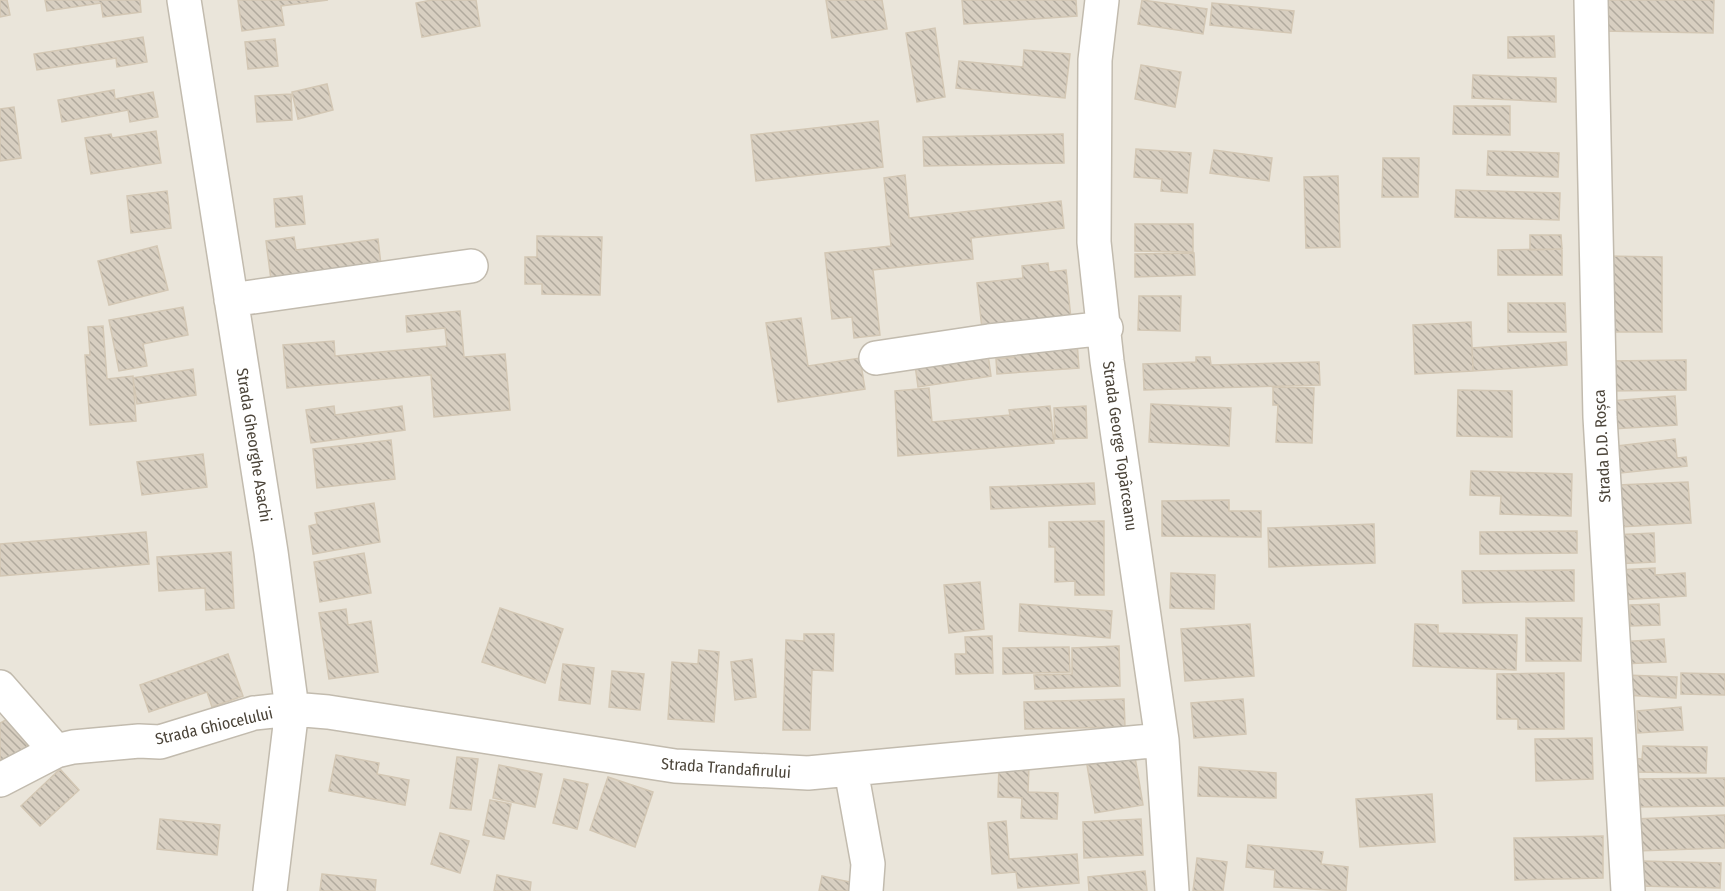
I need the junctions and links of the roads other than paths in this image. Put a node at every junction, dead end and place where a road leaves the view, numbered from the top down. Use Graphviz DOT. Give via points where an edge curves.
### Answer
graph roads {
  1 [pos="184,0"];
  2 [pos="1102,0"];
  3 [pos="1591,0"];
  4 [pos="471,266"];
  5 [pos="231,300"];
  6 [pos="1106,328"];
  7 [pos="876,358"];
  8 [pos="0,687"];
  9 [pos="292,709"];
  10 [pos="1162,740"];
  11 [pos="56,751"];
  12 [pos="851,770"];
  13 [pos="0,780"];
  14 [pos="270,891"];
  15 [pos="866,891"];
  16 [pos="1172,891"];
  17 [pos="1628,891"];
  1 -- 5 [label="street, Strada Gheorghe Asachi"];
  2 -- 6 [label="street, Strada George Topârceanu" via="1095,60 1094,230"];
  3 -- 17 [label="street, Strada D.D. Roșca" via="1600,417"];
  4 -- 5 [label="street"];
  5 -- 9 [label="street, Strada Gheorghe Asachi"];
  6 -- 7 [label="street"];
  6 -- 10 [label="street, Strada George Topârceanu" via="1107,361"];
  8 -- 11 [label="street"];
  9 -- 11 [label="street, Strada Ghiocelului" via="239,717 160,742 96,744"];
  9 -- 12 [label="street, Strada Trandafirului" via="675,766 808,773"];
  9 -- 14 [label="street, Strada Gheorghe Asachi"];
  10 -- 12 [label="street, Strada Trandafirului"];
  10 -- 16 [label="street, Strada George Topârceanu"];
  11 -- 13 [label="street, Strada Ghiocelului"];
  12 -- 15 [label="street" via="868,864"];
}
